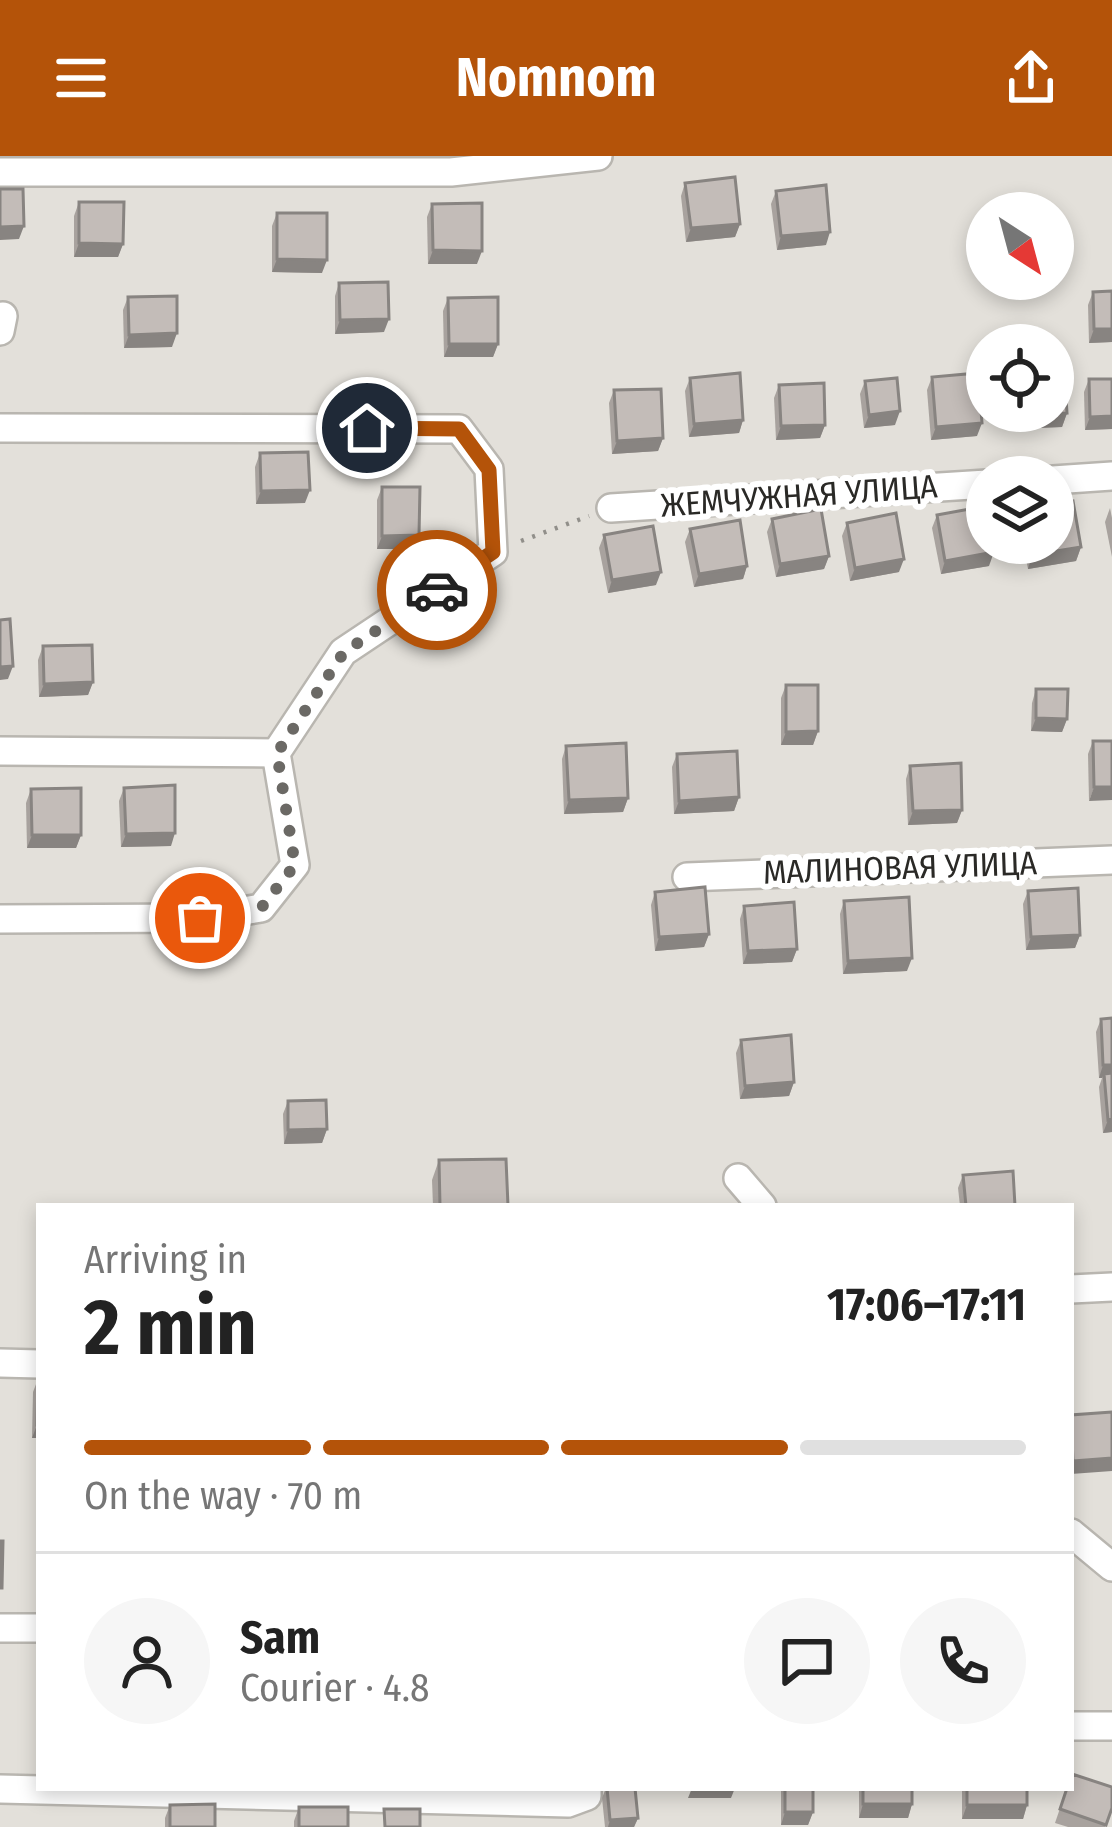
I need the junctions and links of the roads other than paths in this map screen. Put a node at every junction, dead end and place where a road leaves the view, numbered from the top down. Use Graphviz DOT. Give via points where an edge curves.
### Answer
graph roads {
  1 [pos="598,156"];
  2 [pos="0,172"];
  3 [pos="0,428"];
  4 [pos="1112,476"];
  5 [pos="1074,479"];
  6 [pos="966,485"];
  7 [pos="611,508"];
  8 [pos="0,751"];
  9 [pos="277,753"];
  10 [pos="1112,860"];
  11 [pos="687,877"];
  12 [pos="0,919"];
  13 [pos="738,1178"];
  14 [pos="760,1203"];
  15 [pos="1112,1287"];
  16 [pos="1074,1289"];
  17 [pos="0,1363"];
  18 [pos="36,1364"];
  19 [pos="1074,1535"];
  20 [pos="1112,1567"];
  21 [pos="0,1628"];
  22 [pos="36,1628"];
  23 [pos="1074,1726"];
  24 [pos="1112,1726"];
  25 [pos="0,1789"];
  26 [pos="36,1790"];
  27 [pos="81,1791"];
  28 [pos="587,1791"];
  1 -- 2 [label="street" via="451,172"];
  3 -- 9 [label="street" via="459,429 489,470 493,552 344,652"];
  4 -- 5 [label="street"];
  6 -- 7 [label="street, ЖЕМЧУЖНАЯ УЛИЦА"];
  8 -- 9 [label="street"];
  9 -- 12 [label="street" via="295,865 261,908 200,918"];
  10 -- 11 [label="street, МАЛИНОВАЯ УЛИЦА"];
  13 -- 14 [label="street"];
  15 -- 16 [label="street"];
  17 -- 18 [label="street"];
  19 -- 20 [label="street"];
  21 -- 22 [label="street"];
  23 -- 24 [label="street"];
  25 -- 26 [label="street"];
  27 -- 28 [label="street" via="568,1803"];
}
